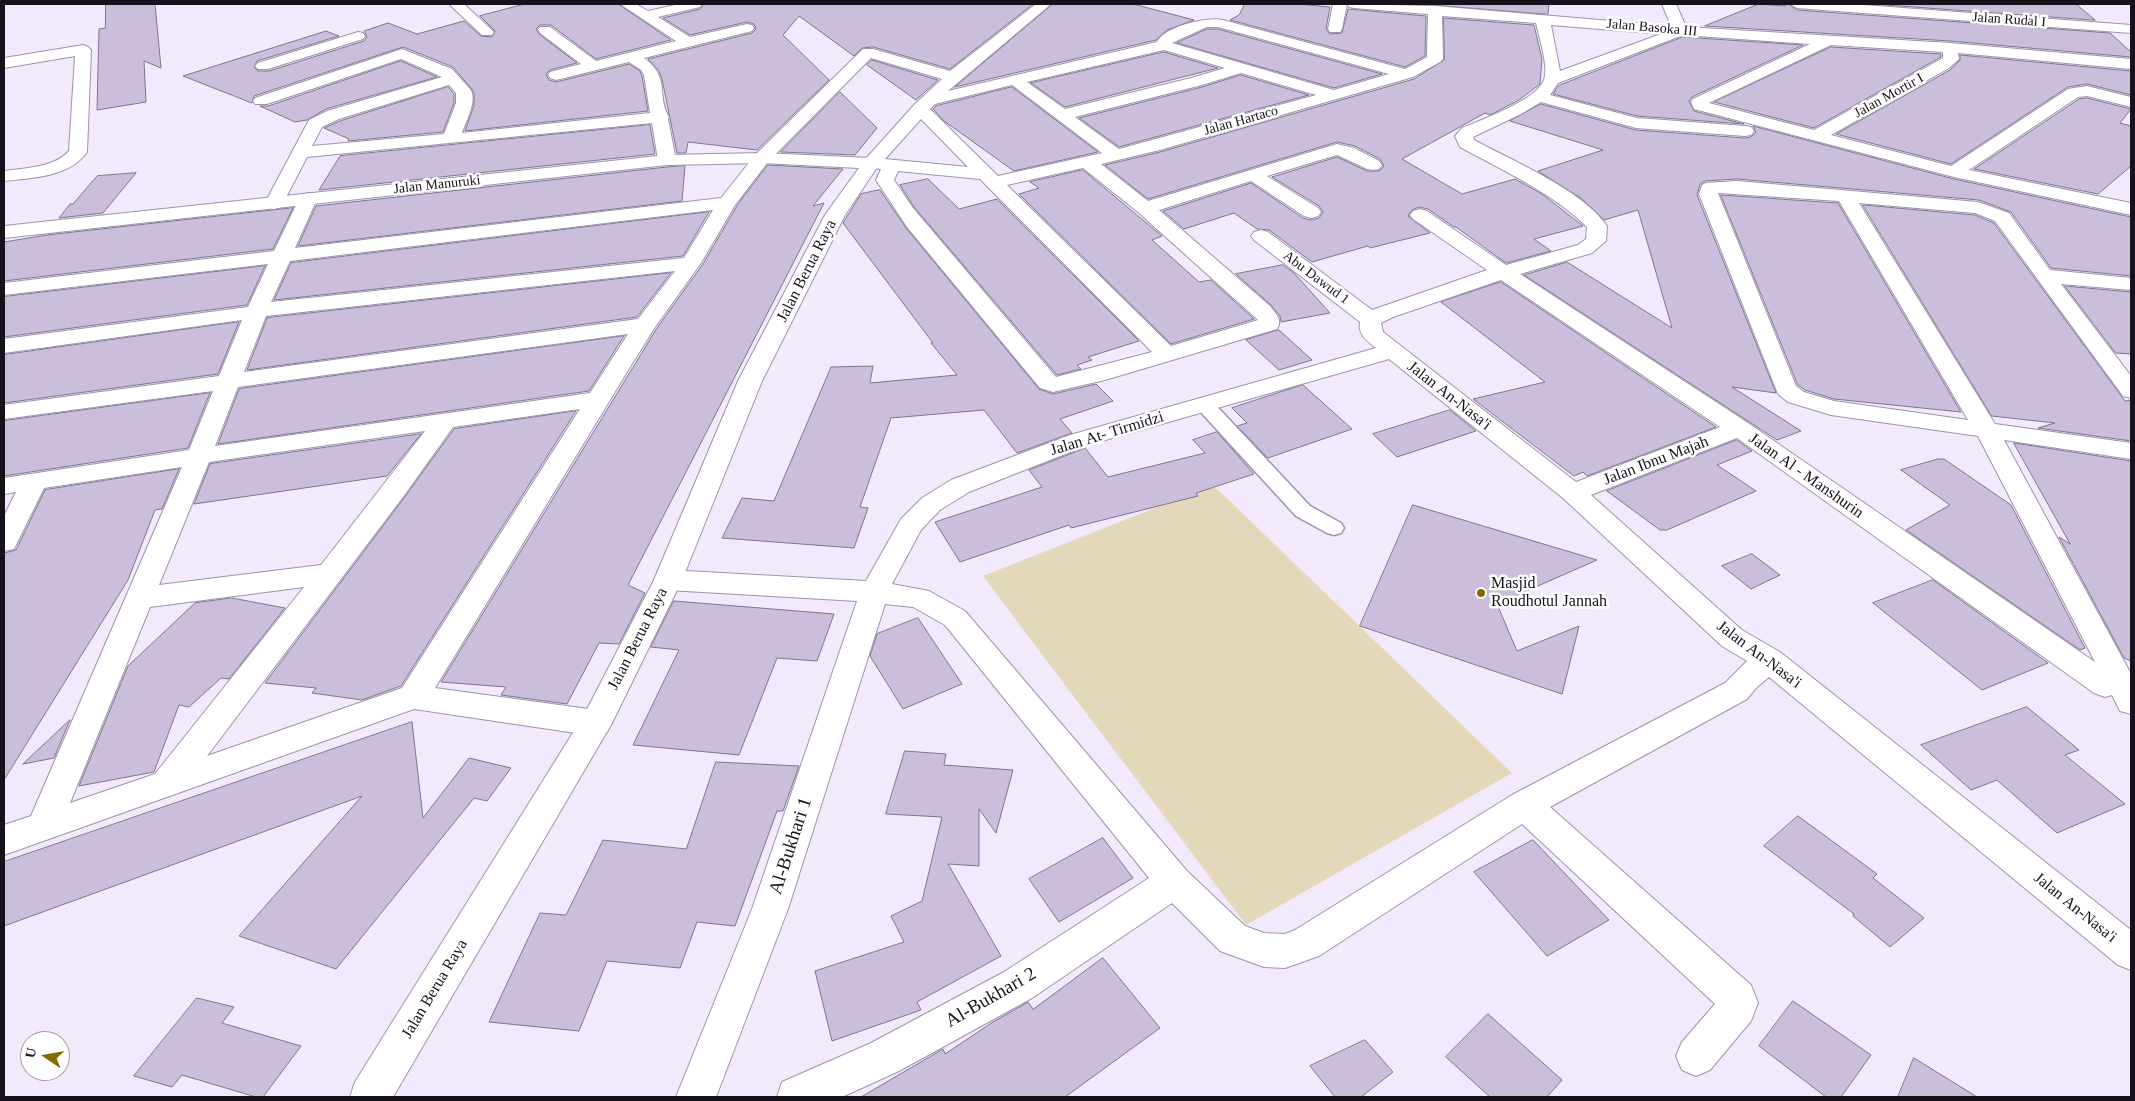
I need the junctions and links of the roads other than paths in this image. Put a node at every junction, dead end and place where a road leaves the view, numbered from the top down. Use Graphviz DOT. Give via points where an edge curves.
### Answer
graph roads {
  1 [pos="456,4"];
  2 [pos="627,4"];
  3 [pos="695,4"];
  4 [pos="1044,4"];
  5 [pos="1340,4"];
  6 [pos="1354,4"];
  7 [pos="1669,4"];
  8 [pos="1797,4"];
  9 [pos="2013,4"];
  10 [pos="1386,5"];
  11 [pos="1489,9"];
  12 [pos="1435,10"];
  13 [pos="647,16"];
  14 [pos="1542,19"];
  15 [pos="2032,21"];
  16 [pos="747,28"];
  17 [pos="2131,28"];
  18 [pos="1335,29"];
  19 [pos="545,30"];
  20 [pos="1681,31"];
  21 [pos="487,32"];
  22 [pos="1829,40"];
  23 [pos="689,43"];
  24 [pos="1164,45"];
  25 [pos="1950,48"];
  26 [pos="402,54"];
  27 [pos="633,57"];
  28 [pos="4,64"];
  29 [pos="2131,64"];
  30 [pos="592,65"];
  31 [pos="263,66"];
  32 [pos="1243,67"];
  33 [pos="1407,74"];
  34 [pos="556,75"];
  35 [pos="953,77"];
  36 [pos="452,78"];
  37 [pos="1552,80"];
  38 [pos="1016,82"];
  39 [pos="1334,95"];
  40 [pos="1537,99"];
  41 [pos="261,101"];
  42 [pos="2131,102"];
  43 [pos="924,105"];
  44 [pos="1062,115"];
  45 [pos="661,117"];
  46 [pos="1817,136"];
  47 [pos="452,139"];
  48 [pos="302,152"];
  49 [pos="1115,154"];
  50 [pos="762,158"];
  51 [pos="667,160"];
  52 [pos="1086,161"];
  53 [pos="882,163"];
  54 [pos="1373,165"];
  55 [pos="1954,172"];
  56 [pos="1252,175"];
  57 [pos="4,176"];
  58 [pos="990,178"];
  59 [pos="1989,179"];
  60 [pos="2131,190"];
  61 [pos="1845,196"];
  62 [pos="308,199"];
  63 [pos="274,203"];
  64 [pos="727,203"];
  65 [pos="2112,205"];
  66 [pos="1145,208"];
  67 [pos="2131,209"];
  68 [pos="1990,211"];
  69 [pos="1311,212"];
  70 [pos="1420,215"];
  71 [pos="4,232"];
  72 [pos="1261,236"];
  73 [pos="282,255"];
  74 [pos="691,262"];
  75 [pos="1503,272"];
  76 [pos="2044,276"];
  77 [pos="2131,284"];
  78 [pos="4,289"];
  79 [pos="256,311"];
  80 [pos="1371,320"];
  81 [pos="645,325"];
  82 [pos="4,346"];
  83 [pos="1392,351"];
  84 [pos="1167,354"];
  85 [pos="2106,356"];
  86 [pos="2131,359"];
  87 [pos="230,381"];
  88 [pos="2131,391"];
  89 [pos="599,399"];
  90 [pos="1204,404"];
  91 [pos="4,412"];
  92 [pos="445,421"];
  93 [pos="1738,428"];
  94 [pos="1987,431"];
  95 [pos="2131,451"];
  96 [pos="199,456"];
  97 [pos="35,481"];
  98 [pos="4,486"];
  99 [pos="1573,493"];
  100 [pos="1334,528"];
  101 [pos="4,542"];
  102 [pos="329,574"];
  103 [pos="668,580"];
  104 [pos="874,592"];
  105 [pos="139,598"];
  106 [pos="1769,660"];
  107 [pos="2122,688"];
  108 [pos="413,697"];
  109 [pos="596,723"];
  110 [pos="167,784"];
  111 [pos="1524,805"];
  112 [pos="44,825"];
  113 [pos="4,840"];
  114 [pos="1174,882"];
  115 [pos="2131,953"];
  116 [pos="1696,1056"];
  117 [pos="370,1097"];
  118 [pos="695,1097"];
  119 [pos="798,1097"];
  1 -- 21 [label="street"];
  2 -- 13 [label="street"];
  3 -- 13 [label="street"];
  4 -- 35 [label="street, Jalan Berua Raya"];
  5 -- 18 [label="street"];
  6 -- 10 [label="street, Jalan Basoka III"];
  7 -- 20 [label="street"];
  8 -- 15 [label="street, Jalan Rudal I"];
  9 -- 15 [label="street"];
  10 -- 12 [label="street, Jalan Basoka III"];
  11 -- 12 [label="street, Jalan Basoka III"];
  11 -- 14 [label="street, Jalan Basoka III"];
  12 -- 33 [label="street, Jalan Hartaco" via="1435,59"];
  13 -- 23 [label="street"];
  14 -- 20 [label="street, Jalan Basoka III"];
  14 -- 37 [label="street"];
  15 -- 17 [label="street, Jalan Rudal I"];
  16 -- 23 [label="street"];
  19 -- 30 [label="street"];
  20 -- 22 [label="street, Jalan Basoka III"];
  20 -- 37 [label="street"];
  22 -- 25 [label="street, Jalan Basoka III"];
  22 -- 46 [label="street" via="1699,102 1705,108"];
  23 -- 27 [label="street"];
  24 -- 32 [label="street"];
  24 -- 33 [label="street" via="1169,37 1205,23 1218,22"];
  24 -- 38 [label="street"];
  25 -- 29 [label="street, Jalan Basoka III"];
  25 -- 46 [label="street, Jalan Mortir I" via="1951,59 1944,65"];
  26 -- 31 [label="street" via="354,35"];
  26 -- 36 [label="street" via="446,72"];
  26 -- 41 [label="street"];
  27 -- 30 [label="street"];
  27 -- 45 [label="street" via="652,75"];
  28 -- 57 [label="street" via="83,50 76,157 50,168"];
  30 -- 34 [label="street"];
  32 -- 39 [label="street"];
  32 -- 44 [label="street"];
  33 -- 39 [label="street, Jalan Hartaco"];
  35 -- 43 [label="street, Jalan Berua Raya"];
  35 -- 50 [label="street" via="868,52"];
  36 -- 47 [label="street" via="464,92 464,103"];
  36 -- 48 [label="street" via="323,119 316,124"];
  37 -- 40 [label="street"];
  38 -- 43 [label="street"];
  38 -- 44 [label="street"];
  39 -- 49 [label="street, Jalan Hartaco"];
  40 -- 46 [label="street" via="1636,123"];
  40 -- 75 [label="street" via="1468,132 1464,136 1466,143 1585,213 1597,226 1596,241 1585,249"];
  42 -- 55 [label="street" via="2088,91 2074,92"];
  43 -- 53 [label="street, Jalan Berua Raya"];
  43 -- 58 [label="street"];
  44 -- 49 [label="street"];
  45 -- 47 [label="street"];
  45 -- 51 [label="street"];
  46 -- 55 [label="street"];
  47 -- 48 [label="street"];
  48 -- 63 [label="street"];
  49 -- 52 [label="street, Jalan Hartaco"];
  50 -- 51 [label="street, Jalan Manuruki"];
  50 -- 53 [label="street, Jalan Manuruki"];
  50 -- 64 [label="street"];
  51 -- 62 [label="street, Jalan Manuruki"];
  52 -- 58 [label="street, Jalan Hartaco"];
  52 -- 66 [label="street"];
  53 -- 58 [label="street, Jalan Hartaco"];
  53 -- 84 [label="street" via="890,189 927,239 1014,338 1048,383 1058,385"];
  53 -- 103 [label="street, Jalan Berua Raya" via="835,215 750,381"];
  54 -- 56 [label="street" via="1337,149"];
  55 -- 59 [label="street"];
  56 -- 66 [label="street"];
  56 -- 69 [label="street"];
  58 -- 84 [label="street"];
  59 -- 65 [label="street"];
  59 -- 68 [label="street"];
  60 -- 65 [label="street"];
  61 -- 68 [label="street"];
  61 -- 94 [label="street"];
  61 -- 94 [label="street" via="1721,186 1708,189 1786,389 1796,397 1831,408"];
  62 -- 63 [label="street, Jalan Manuruki"];
  62 -- 73 [label="street"];
  63 -- 71 [label="street, Jalan Manuruki"];
  64 -- 73 [label="street"];
  64 -- 74 [label="street"];
  65 -- 67 [label="street"];
  66 -- 84 [label="street" via="1269,320 1268,325"];
  68 -- 76 [label="street" via="2002,217"];
  70 -- 75 [label="street, Jalan Al - Manshurin"];
  72 -- 80 [label="street, Abu Dawud 1"];
  73 -- 78 [label="street"];
  73 -- 79 [label="street"];
  74 -- 79 [label="street"];
  74 -- 81 [label="street"];
  75 -- 80 [label="street" via="1385,312"];
  75 -- 93 [label="street, Jalan Al - Manshurin"];
  76 -- 77 [label="street"];
  76 -- 85 [label="street"];
  79 -- 82 [label="street"];
  79 -- 87 [label="street"];
  80 -- 83 [label="street, Jalan An-Nasa'i" via="1373,335"];
  81 -- 87 [label="street"];
  81 -- 89 [label="street"];
  83 -- 90 [label="street, Jalan At- Tirmidzi"];
  83 -- 99 [label="street, Jalan An-Nasa'i"];
  85 -- 86 [label="street"];
  85 -- 88 [label="street"];
  87 -- 91 [label="street"];
  87 -- 96 [label="street"];
  89 -- 92 [label="street"];
  89 -- 108 [label="street"];
  90 -- 100 [label="lane" via="1302,510"];
  90 -- 104 [label="street, Jalan At- Tirmidzi" via="1079,440 960,486 931,504 910,525"];
  92 -- 96 [label="street"];
  92 -- 102 [label="street"];
  93 -- 99 [label="street, Jalan Ibnu Majah"];
  93 -- 107 [label="street, Jalan Al - Manshurin"];
  94 -- 95 [label="street"];
  94 -- 107 [label="street"];
  96 -- 97 [label="street"];
  96 -- 105 [label="street"];
  97 -- 98 [label="street"];
  97 -- 101 [label="street"];
  99 -- 106 [label="street, Jalan An-Nasa'i" via="1732,638"];
  102 -- 105 [label="street"];
  102 -- 110 [label="street"];
  103 -- 104 [label="street"];
  103 -- 109 [label="street, Jalan Berua Raya"];
  104 -- 114 [label="street" via="919,598 955,618"];
  104 -- 118 [label="street, Al-Bukhari 1" via="770,909"];
  105 -- 112 [label="street"];
  106 -- 111 [label="street" via="1736,691"];
  106 -- 115 [label="street, Jalan An-Nasa'i"];
  108 -- 109 [label="street"];
  108 -- 110 [label="street"];
  109 -- 117 [label="street, Jalan Berua Raya"];
  110 -- 112 [label="street"];
  111 -- 114 [label="street" via="1306,944 1285,951 1264,950 1232,939"];
  111 -- 116 [label="street" via="1737,998 1737,1008"];
  112 -- 113 [label="street"];
  114 -- 119 [label="street, Al-Bukhari 2" via="1018,985 885,1057"];
}
